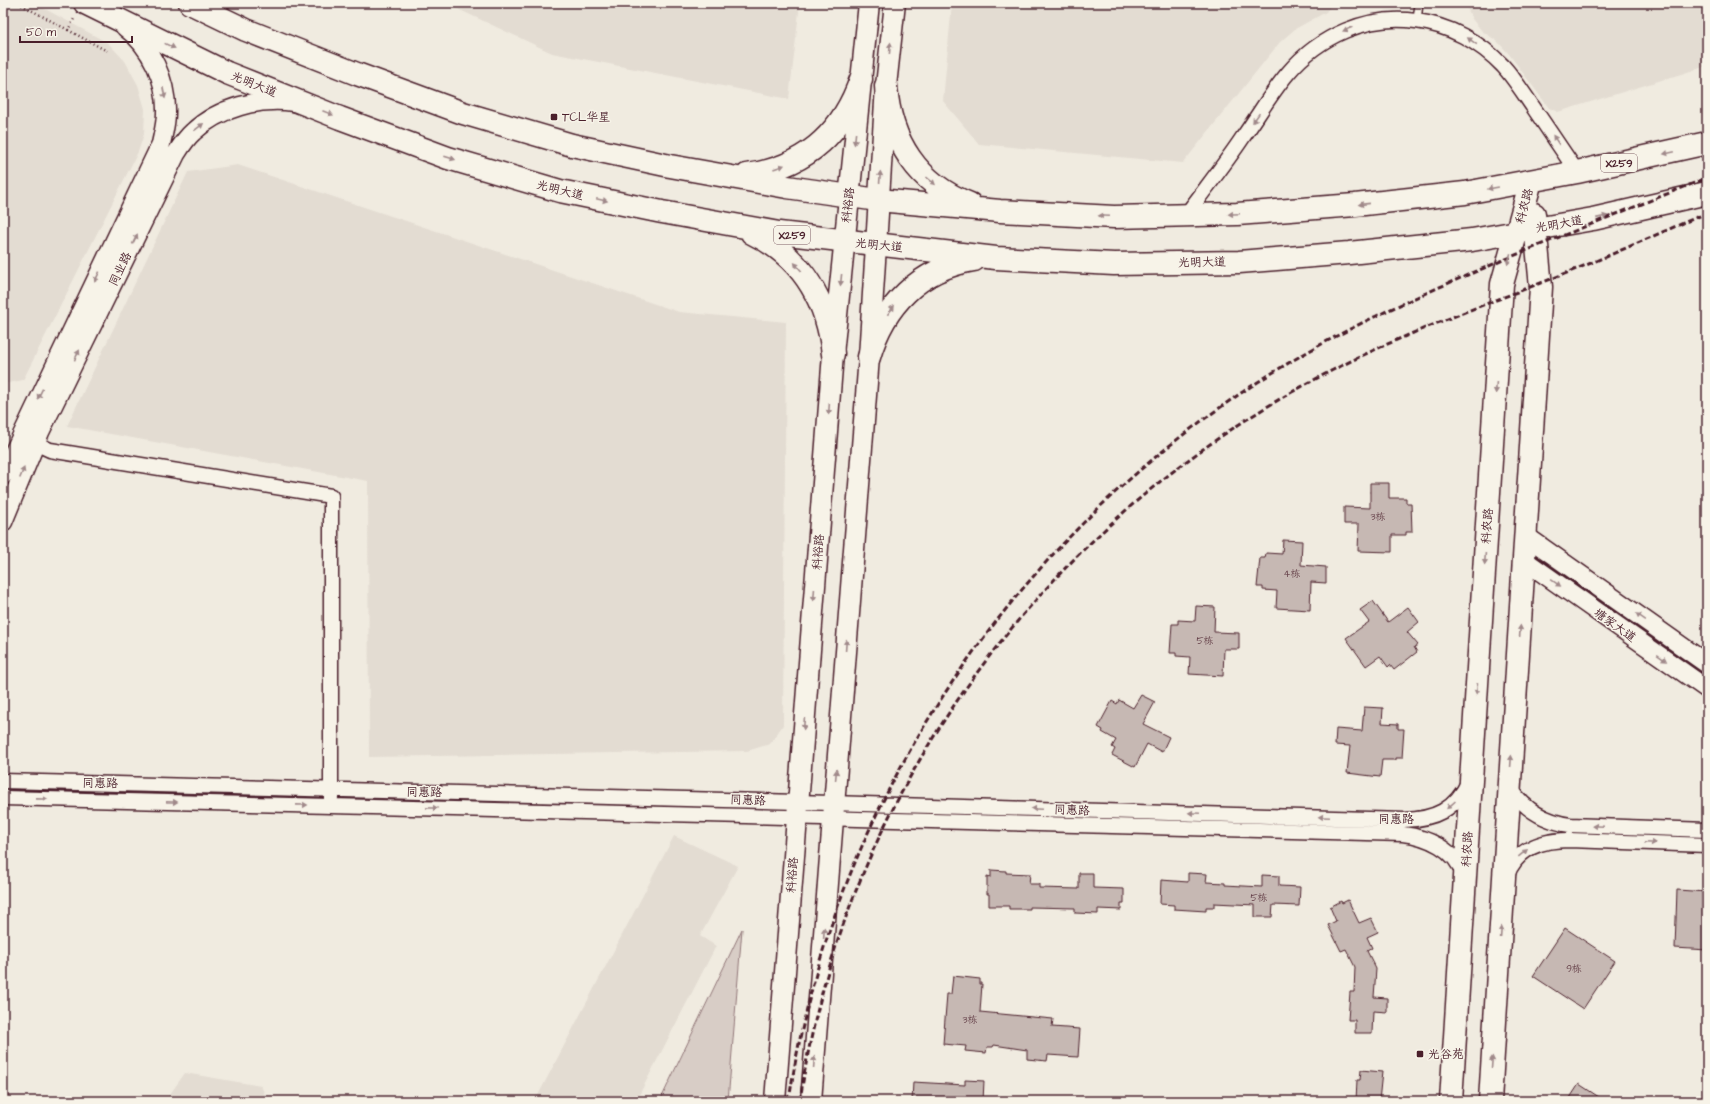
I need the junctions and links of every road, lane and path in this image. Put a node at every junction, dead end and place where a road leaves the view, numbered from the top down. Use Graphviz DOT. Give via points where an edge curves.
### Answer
graph roads {
  1 [pos="18,3"];
  2 [pos="190,3"];
  3 [pos="869,3"];
  4 [pos="895,3"];
  5 [pos="1419,3"];
  6 [pos="80,10"];
  7 [pos="112,17"];
  8 [pos="1417,21"];
  9 [pos="68,30"];
  10 [pos="106,51"];
  11 [pos="861,79"];
  12 [pos="886,86"];
  13 [pos="308,106"];
  14 [pos="1707,144"];
  15 [pos="1578,172"];
  16 [pos="728,176"];
  17 [pos="1531,181"];
  18 [pos="1707,193"];
  19 [pos="849,196"];
  20 [pos="878,200"];
  21 [pos="1000,211"];
  22 [pos="1186,215"];
  23 [pos="722,223"];
  24 [pos="1526,230"];
  25 [pos="844,241"];
  26 [pos="876,244"];
  27 [pos="996,258"];
  28 [pos="833,354"];
  29 [pos="869,357"];
  30 [pos="35,443"];
  31 [pos="3,475"];
  32 [pos="3,522"];
  33 [pos="1526,536"];
  34 [pos="1524,560"];
  35 [pos="1707,664"];
  36 [pos="1707,689"];
  37 [pos="1471,773"];
  38 [pos="3,781"];
  39 [pos="1510,787"];
  40 [pos="331,789"];
  41 [pos="3,798"];
  42 [pos="331,806"];
  43 [pos="797,810"];
  44 [pos="833,811"];
  45 [pos="1707,830"];
  46 [pos="1707,845"];
  47 [pos="1465,881"];
  48 [pos="1504,885"];
  49 [pos="775,1101"];
  50 [pos="811,1101"];
  51 [pos="1451,1101"];
  52 [pos="1490,1101"];
  1 -- 9 [label="path"];
  2 -- 16 [label="main road, X259" via="246,30 462,113 572,145"];
  3 -- 11 [label="main road, 科裕路"];
  12 -- 4 [label="main road, one-way"];
  5 -- 8 [label="lane"];
  6 -- 7 [label="main road, 光明大道 / X259"];
  6 -- 9 [label="path"];
  7 -- 13 [label="main road, 光明大道 / X259, one-way" via="227,73"];
  7 -- 31 [label="street, 同业路, one-way" via="140,41 158,70 166,101 161,144"];
  15 -- 8 [label="street, one-way" via="1503,66 1467,37 1447,28"];
  8 -- 22 [label="street, one-way" via="1400,18 1355,27 1338,33 1304,57 1284,79"];
  9 -- 10 [label="path"];
  16 -- 11 [label="main road, one-way" via="761,173 793,162 820,144 841,121"];
  11 -- 19 [label="main road, 科裕路, one-way"];
  20 -- 12 [label="main road, one-way"];
  12 -- 21 [label="main road, one-way" via="894,130 918,169 929,180 955,197 969,204"];
  13 -- 23 [label="main road, 光明大道 / X259, one-way" via="448,158 560,191"];
  30 -- 13 [label="street, 同业路, one-way" via="183,143 192,132 210,119 235,108 276,101"];
  14 -- 15 [label="main road, X259, one-way"];
  15 -- 17 [label="main road, X259"];
  16 -- 19 [label="main road, X259"];
  17 -- 22 [label="main road, X259, one-way" via="1465,193 1355,205 1237,214"];
  17 -- 24 [label="main road, 科农路"];
  24 -- 18 [label="main road, 光明大道 / X259, one-way" via="1593,219"];
  19 -- 20 [label="main road, X259"];
  19 -- 25 [label="main road, 科裕路"];
  20 -- 21 [label="main road, X259"];
  20 -- 26 [label="main road"];
  22 -- 21 [label="main road, X259, one-way" via="1114,217"];
  23 -- 25 [label="main road, 光明大道 / X259"];
  28 -- 23 [label="main road, one-way" via="828,320 822,305 798,267 768,242"];
  24 -- 27 [label="main road, 光明大道 / X259" via="1472,240 1239,262 1114,264"];
  24 -- 33 [label="main road, 科农路" via="1541,287"];
  24 -- 37 [label="main road, 科农路, one-way" via="1502,284"];
  25 -- 26 [label="main road, 光明大道 / X259"];
  25 -- 28 [label="main road, 科裕路, one-way"];
  26 -- 27 [label="main road, 光明大道 / X259"];
  26 -- 29 [label="main road"];
  29 -- 27 [label="main road, one-way" via="880,327 892,307 909,290 935,272 949,266"];
  28 -- 43 [label="main road, 科裕路, one-way"];
  44 -- 29 [label="main road, one-way"];
  32 -- 30 [label="street, 同业路, one-way"];
  30 -- 40 [label="street" via="50,450 331,496"];
  33 -- 34 [label="main road, 科农路"];
  35 -- 33 [label="street, 塘家大道, one-way"];
  34 -- 36 [label="street, 塘家大道, one-way"];
  39 -- 34 [label="main road, 科农路, one-way"];
  37 -- 44 [label="street, 同惠路, one-way" via="1465,788 1452,805 1437,815 1418,819"];
  37 -- 47 [label="main road, 科农路"];
  38 -- 40 [label="street, 同惠路"];
  45 -- 39 [label="street, one-way" via="1555,823 1542,818 1521,803"];
  39 -- 48 [label="main road, 科农路"];
  40 -- 42 [label="street"];
  40 -- 43 [label="street, 同惠路"];
  41 -- 42 [label="street, 同惠路, one-way"];
  42 -- 43 [label="street, 同惠路, one-way"];
  43 -- 44 [label="street, 同惠路"];
  43 -- 49 [label="main road, 科裕路"];
  44 -- 47 [label="street, 同惠路" via="1403,834 1421,837 1444,849 1458,863"];
  50 -- 44 [label="main road, one-way"];
  48 -- 46 [label="street, one-way" via="1510,868 1521,854 1533,846 1548,841"];
  47 -- 51 [label="main road, 科农路"];
  52 -- 48 [label="main road, 科农路, one-way"];
}
